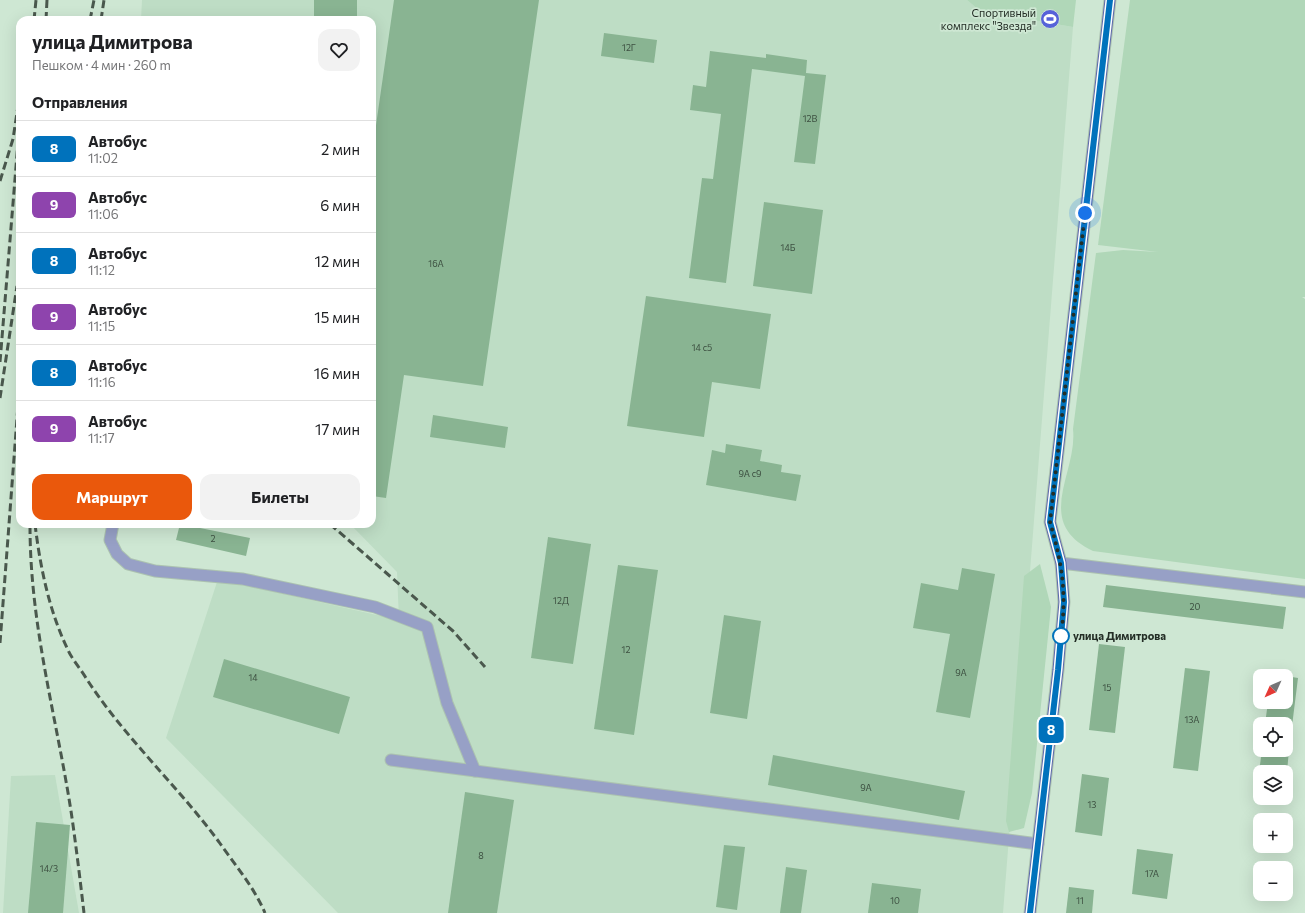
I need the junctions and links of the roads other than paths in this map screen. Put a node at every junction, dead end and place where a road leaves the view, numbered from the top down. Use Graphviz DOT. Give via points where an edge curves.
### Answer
graph roads {
  1 [pos="1110,0"];
  2 [pos="113,528"];
  3 [pos="1061,563"];
  4 [pos="1305,592"];
  5 [pos="391,760"];
  6 [pos="475,771"];
  7 [pos="1038,844"];
  8 [pos="1030,913"];
  1 -- 3 [label="main road" via="1050,522"];
  2 -- 6 [label="street" via="110,540 117,554 128,564 155,571 243,580 367,605 427,627 447,703"];
  3 -- 4 [label="street"];
  3 -- 7 [label="main road" via="1063,617"];
  5 -- 6 [label="street"];
  6 -- 7 [label="street"];
  7 -- 8 [label="main road"];
}
